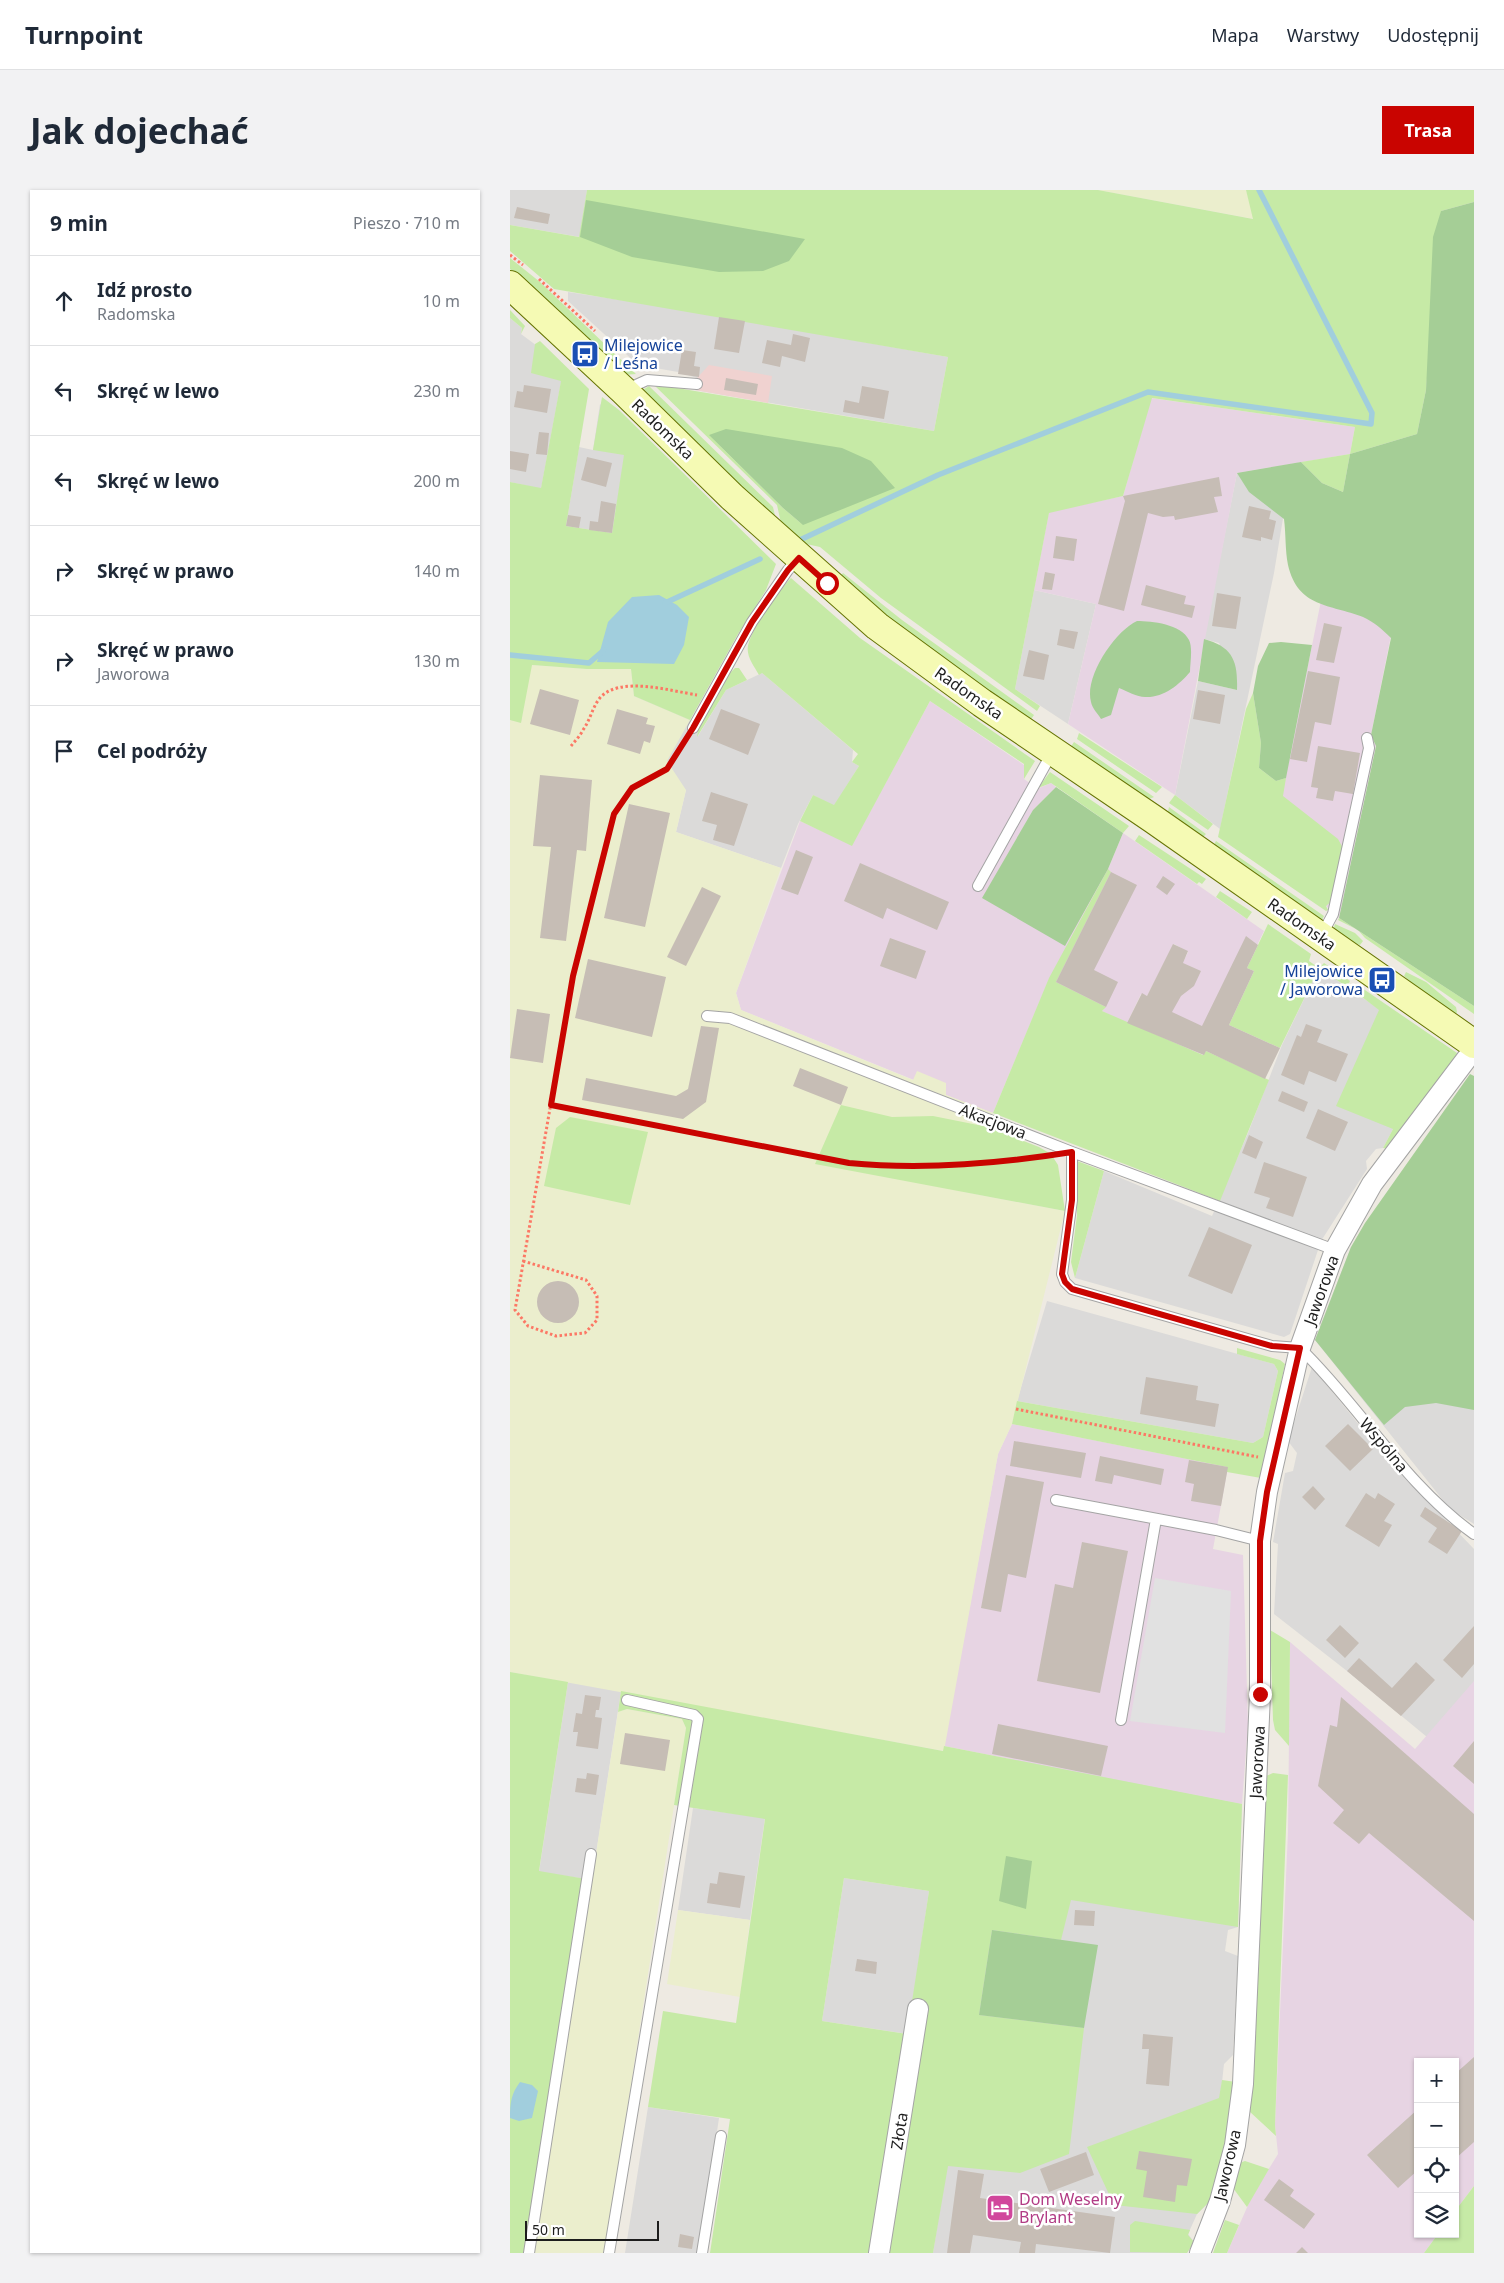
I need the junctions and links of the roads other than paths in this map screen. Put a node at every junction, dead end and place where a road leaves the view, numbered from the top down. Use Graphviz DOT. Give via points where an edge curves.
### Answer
graph roads {
  1 [pos="522,275"];
  2 [pos="697,384"];
  3 [pos="624,391"];
  4 [pos="799,558"];
  5 [pos="693,728"];
  6 [pos="1366,738"];
  7 [pos="1053,750"];
  8 [pos="978,886"];
  9 [pos="1320,937"];
  10 [pos="707,1016"];
  11 [pos="1474,1044"];
  12 [pos="1474,1049"];
  13 [pos="1072,1152"];
  14 [pos="1335,1250"];
  15 [pos="1300,1348"];
  16 [pos="1056,1500"];
  17 [pos="1156,1519"];
  18 [pos="1474,1534"];
  19 [pos="1260,1541"];
  20 [pos="627,1700"];
  21 [pos="1121,1720"];
  22 [pos="591,1854"];
  23 [pos="918,2009"];
  24 [pos="721,2136"];
  25 [pos="529,2253"];
  26 [pos="609,2253"];
  27 [pos="702,2253"];
  28 [pos="879,2253"];
  29 [pos="1200,2253"];
  1 -- 3 [label="main road, Radomska"];
  2 -- 3 [label="lane" via="646,380"];
  3 -- 4 [label="main road, Radomska"];
  4 -- 5 [label="lane" via="752,622"];
  4 -- 7 [label="main road, Radomska" via="912,654"];
  6 -- 9 [label="lane" via="1369,748 1333,914"];
  7 -- 8 [label="lane"];
  7 -- 9 [label="main road, Radomska"];
  9 -- 11 [label="main road, Radomska"];
  10 -- 13 [label="lane, Akacjowa" via="730,1018"];
  12 -- 14 [label="street, Jaworowa" via="1372,1184"];
  13 -- 14 [label="lane, Akacjowa"];
  13 -- 15 [label="lane" via="1072,1200 1062,1274 1072,1289 1272,1346"];
  14 -- 15 [label="street, Jaworowa"];
  15 -- 18 [label="lane, Wspólna" via="1320,1367 1429,1496"];
  15 -- 19 [label="street, Jaworowa" via="1267,1492"];
  16 -- 17 [label="lane"];
  17 -- 19 [label="lane"];
  17 -- 21 [label="lane"];
  19 -- 29 [label="street, Jaworowa" via="1260,1694 1243,2084 1235,2145 1220,2202"];
  20 -- 26 [label="lane" via="694,1715 698,1719"];
  22 -- 25 [label="lane"];
  23 -- 28 [label="street, Złota"];
  24 -- 27 [label="lane"];
}
